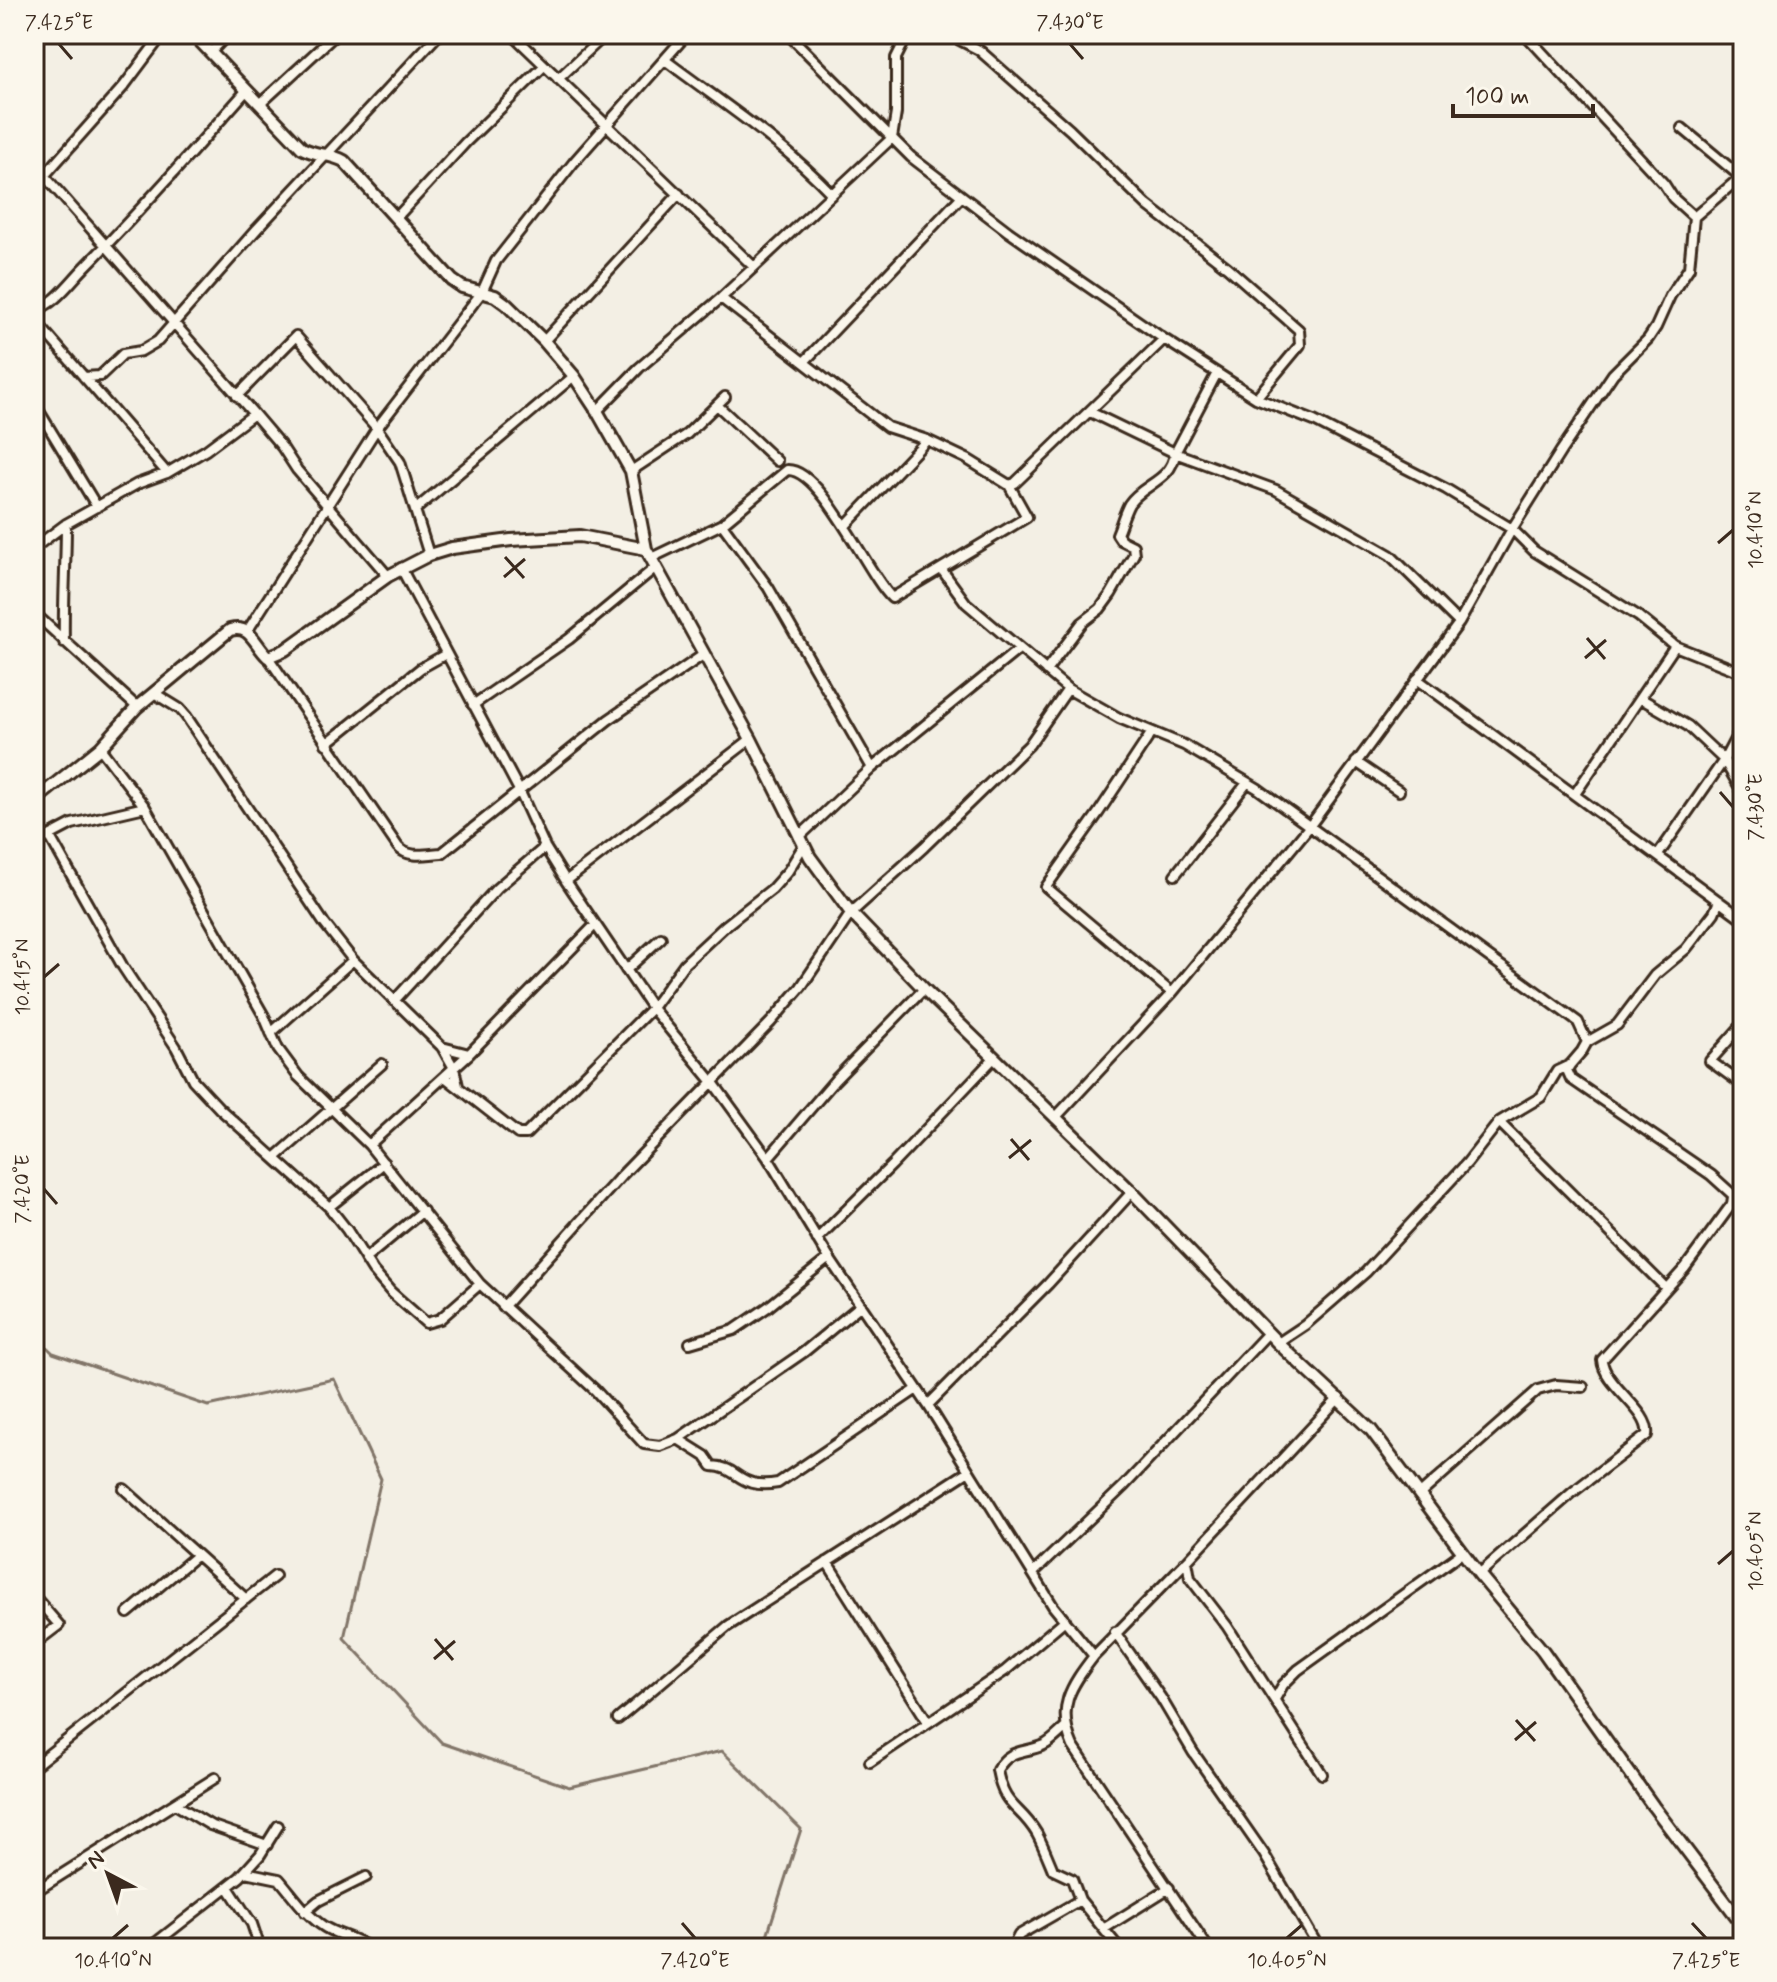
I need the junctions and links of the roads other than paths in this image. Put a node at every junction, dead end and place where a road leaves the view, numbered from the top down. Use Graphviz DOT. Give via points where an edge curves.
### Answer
graph roads {
  1 [pos="43,34"];
  2 [pos="163,34"];
  3 [pos="193,34"];
  4 [pos="228,34"];
  5 [pos="336,34"];
  6 [pos="439,34"];
  7 [pos="512,34"];
  8 [pos="606,34"];
  9 [pos="687,34"];
  10 [pos="788,34"];
  11 [pos="908,34"];
  12 [pos="948,34"];
  13 [pos="1525,34"];
  14 [pos="34,43"];
  15 [pos="211,52"];
  16 [pos="665,60"];
  17 [pos="544,66"];
  18 [pos="558,79"];
  19 [pos="247,90"];
  20 [pos="260,104"];
  21 [pos="608,126"];
  22 [pos="1682,128"];
  23 [pos="892,138"];
  24 [pos="328,153"];
  25 [pos="34,164"];
  26 [pos="44,176"];
  27 [pos="1742,176"];
  28 [pos="679,194"];
  29 [pos="832,194"];
  30 [pos="961,197"];
  31 [pos="1694,217"];
  32 [pos="396,218"];
  33 [pos="106,246"];
  34 [pos="754,267"];
  35 [pos="482,292"];
  36 [pos="721,298"];
  37 [pos="34,310"];
  38 [pos="34,319"];
  39 [pos="173,323"];
  40 [pos="1164,339"];
  41 [pos="544,341"];
  42 [pos="804,362"];
  43 [pos="1217,373"];
  44 [pos="574,376"];
  45 [pos="84,377"];
  46 [pos="237,396"];
  47 [pos="725,397"];
  48 [pos="1256,398"];
  49 [pos="34,403"];
  50 [pos="717,405"];
  51 [pos="597,411"];
  52 [pos="1090,412"];
  53 [pos="254,414"];
  54 [pos="377,428"];
  55 [pos="927,440"];
  56 [pos="1175,453"];
  57 [pos="777,461"];
  58 [pos="631,471"];
  59 [pos="167,473"];
  60 [pos="1009,485"];
  61 [pos="97,507"];
  62 [pos="328,507"];
  63 [pos="415,510"];
  64 [pos="66,524"];
  65 [pos="722,524"];
  66 [pos="845,526"];
  67 [pos="1512,529"];
  68 [pos="34,548"];
  69 [pos="429,555"];
  70 [pos="651,558"];
  71 [pos="401,568"];
  72 [pos="942,570"];
  73 [pos="388,576"];
  74 [pos="34,613"];
  75 [pos="1459,623"];
  76 [pos="248,630"];
  77 [pos="64,642"];
  78 [pos="1675,646"];
  79 [pos="1019,649"];
  80 [pos="446,654"];
  81 [pos="703,655"];
  82 [pos="268,657"];
  83 [pos="1046,671"];
  84 [pos="1743,673"];
  85 [pos="1417,679"];
  86 [pos="1068,689"];
  87 [pos="154,693"];
  88 [pos="1640,698"];
  89 [pos="473,705"];
  90 [pos="137,707"];
  91 [pos="1743,724"];
  92 [pos="1152,732"];
  93 [pos="751,739"];
  94 [pos="326,744"];
  95 [pos="100,748"];
  96 [pos="1724,760"];
  97 [pos="1356,762"];
  98 [pos="872,768"];
  99 [pos="1247,783"];
  100 [pos="519,790"];
  101 [pos="1399,791"];
  102 [pos="1743,793"];
  103 [pos="36,794"];
  104 [pos="1575,794"];
  105 [pos="145,807"];
  106 [pos="1309,827"];
  107 [pos="50,837"];
  108 [pos="802,841"];
  109 [pos="34,844"];
  110 [pos="545,847"];
  111 [pos="1658,855"];
  112 [pos="1175,875"];
  113 [pos="566,881"];
  114 [pos="1719,901"];
  115 [pos="851,913"];
  116 [pos="1743,919"];
  117 [pos="595,925"];
  118 [pos="661,938"];
  119 [pos="353,960"];
  120 [pos="626,970"];
  121 [pos="924,989"];
  122 [pos="1172,993"];
  123 [pos="394,1001"];
  124 [pos="652,1008"];
  125 [pos="1743,1024"];
  126 [pos="271,1033"];
  127 [pos="1587,1042"];
  128 [pos="442,1047"];
  129 [pos="469,1054"];
  130 [pos="994,1058"];
  131 [pos="382,1064"];
  132 [pos="1570,1065"];
  133 [pos="454,1068"];
  134 [pos="445,1077"];
  135 [pos="712,1081"];
  136 [pos="1743,1085"];
  137 [pos="458,1086"];
  138 [pos="330,1109"];
  139 [pos="1055,1118"];
  140 [pos="1499,1122"];
  141 [pos="369,1145"];
  142 [pos="275,1158"];
  143 [pos="768,1158"];
  144 [pos="384,1163"];
  145 [pos="1132,1192"];
  146 [pos="1733,1197"];
  147 [pos="1743,1204"];
  148 [pos="329,1207"];
  149 [pos="423,1211"];
  150 [pos="817,1239"];
  151 [pos="829,1258"];
  152 [pos="365,1259"];
  153 [pos="480,1284"];
  154 [pos="1666,1288"];
  155 [pos="861,1305"];
  156 [pos="503,1307"];
  157 [pos="1268,1333"];
  158 [pos="690,1343"];
  159 [pos="1278,1343"];
  160 [pos="1583,1387"];
  161 [pos="917,1389"];
  162 [pos="1339,1398"];
  163 [pos="928,1405"];
  164 [pos="678,1439"];
  165 [pos="969,1471"];
  166 [pos="124,1489"];
  167 [pos="1419,1495"];
  168 [pos="1463,1552"];
  169 [pos="197,1555"];
  170 [pos="1187,1561"];
  171 [pos="827,1562"];
  172 [pos="1177,1572"];
  173 [pos="1033,1573"];
  174 [pos="1479,1574"];
  175 [pos="275,1576"];
  176 [pos="1190,1578"];
  177 [pos="34,1596"];
  178 [pos="246,1599"];
  179 [pos="128,1613"];
  180 [pos="1065,1620"];
  181 [pos="1115,1632"];
  182 [pos="34,1644"];
  183 [pos="1094,1656"];
  184 [pos="1275,1699"];
  185 [pos="618,1719"];
  186 [pos="928,1722"];
  187 [pos="1065,1728"];
  188 [pos="870,1762"];
  189 [pos="34,1766"];
  190 [pos="1322,1774"];
  191 [pos="215,1778"];
  192 [pos="175,1804"];
  193 [pos="278,1826"];
  194 [pos="267,1845"];
  195 [pos="245,1872"];
  196 [pos="366,1877"];
  197 [pos="228,1887"];
  198 [pos="1169,1888"];
  199 [pos="34,1892"];
  200 [pos="1080,1900"];
  201 [pos="305,1912"];
  202 [pos="1743,1925"];
  203 [pos="1105,1928"];
  204 [pos="149,1948"];
  205 [pos="260,1948"];
  206 [pos="369,1948"];
  207 [pos="1012,1948"];
  208 [pos="1119,1948"];
  209 [pos="1208,1948"];
  210 [pos="1319,1948"];
  1 -- 14 [label="street"];
  2 -- 26 [label="street"];
  3 -- 15 [label="street"];
  4 -- 15 [label="street"];
  5 -- 20 [label="street"];
  6 -- 24 [label="street"];
  7 -- 17 [label="street"];
  8 -- 18 [label="street"];
  9 -- 16 [label="street"];
  10 -- 23 [label="street"];
  11 -- 23 [label="street" via="896,58"];
  12 -- 48 [label="street" via="991,60 1147,205 1299,330 1300,345"];
  13 -- 31 [label="street"];
  15 -- 19 [label="street"];
  16 -- 21 [label="street"];
  16 -- 29 [label="street" via="754,123"];
  17 -- 18 [label="street"];
  17 -- 32 [label="street"];
  18 -- 21 [label="street"];
  19 -- 20 [label="street"];
  19 -- 33 [label="street"];
  20 -- 24 [label="street" via="302,148"];
  21 -- 28 [label="street"];
  21 -- 35 [label="street" via="496,261"];
  22 -- 27 [label="street"];
  23 -- 29 [label="street"];
  23 -- 30 [label="street"];
  24 -- 32 [label="street" via="344,161"];
  24 -- 39 [label="street"];
  25 -- 26 [label="street"];
  26 -- 33 [label="street"];
  27 -- 31 [label="street"];
  28 -- 34 [label="street"];
  28 -- 41 [label="street"];
  29 -- 34 [label="street"];
  30 -- 40 [label="street"];
  30 -- 42 [label="street"];
  31 -- 67 [label="street" via="1689,268 1656,327 1613,374"];
  32 -- 35 [label="street" via="452,280"];
  33 -- 37 [label="street" via="48,304"];
  33 -- 39 [label="street"];
  34 -- 36 [label="street"];
  35 -- 41 [label="street" via="506,304"];
  35 -- 54 [label="street"];
  36 -- 42 [label="street"];
  36 -- 51 [label="street"];
  38 -- 45 [label="street"];
  39 -- 45 [label="street" via="158,341 123,354 100,376"];
  39 -- 46 [label="street"];
  40 -- 43 [label="street"];
  40 -- 52 [label="street"];
  41 -- 44 [label="street"];
  42 -- 55 [label="street" via="887,427"];
  43 -- 48 [label="street"];
  43 -- 56 [label="street"];
  44 -- 51 [label="street"];
  44 -- 63 [label="street"];
  45 -- 59 [label="street"];
  46 -- 53 [label="street"];
  46 -- 54 [label="street" via="296,336"];
  47 -- 50 [label="street"];
  48 -- 67 [label="street" via="1314,421"];
  49 -- 61 [label="street"];
  50 -- 57 [label="street"];
  50 -- 58 [label="street" via="687,434"];
  51 -- 58 [label="street"];
  52 -- 56 [label="street"];
  52 -- 60 [label="street"];
  53 -- 59 [label="street"];
  53 -- 62 [label="street"];
  54 -- 62 [label="street"];
  54 -- 63 [label="street" via="400,462"];
  55 -- 60 [label="street"];
  55 -- 66 [label="street"];
  56 -- 75 [label="street" via="1276,490 1390,555"];
  56 -- 83 [label="street" via="1166,475 1128,507 1117,534 1133,546 1134,554 1120,580"];
  58 -- 70 [label="street"];
  59 -- 61 [label="street"];
  60 -- 72 [label="street" via="1026,520"];
  61 -- 64 [label="street"];
  62 -- 73 [label="street"];
  62 -- 76 [label="street"];
  63 -- 69 [label="street"];
  64 -- 68 [label="street"];
  64 -- 77 [label="street"];
  65 -- 66 [label="street" via="793,470"];
  65 -- 70 [label="street"];
  65 -- 98 [label="street" via="768,587"];
  66 -- 72 [label="street" via="892,598"];
  67 -- 75 [label="street"];
  67 -- 78 [label="street" via="1534,551 1638,616"];
  69 -- 70 [label="street" via="511,540 580,536"];
  69 -- 71 [label="street"];
  70 -- 81 [label="street"];
  70 -- 89 [label="street" via="569,639"];
  71 -- 73 [label="street"];
  71 -- 80 [label="street"];
  72 -- 79 [label="street" via="966,603"];
  73 -- 82 [label="street"];
  74 -- 77 [label="street"];
  75 -- 85 [label="street"];
  76 -- 82 [label="street"];
  76 -- 87 [label="street" via="230,630"];
  77 -- 90 [label="street"];
  78 -- 84 [label="street"];
  78 -- 88 [label="street"];
  79 -- 83 [label="street"];
  79 -- 98 [label="street"];
  80 -- 89 [label="street"];
  80 -- 94 [label="street"];
  81 -- 93 [label="street"];
  81 -- 100 [label="street"];
  82 -- 94 [label="street"];
  83 -- 86 [label="street"];
  85 -- 97 [label="street"];
  85 -- 104 [label="street"];
  86 -- 92 [label="street"];
  86 -- 115 [label="street" via="1029,745"];
  87 -- 90 [label="street"];
  87 -- 119 [label="street" via="186,716"];
  88 -- 96 [label="street" via="1688,726"];
  88 -- 104 [label="street"];
  89 -- 100 [label="street"];
  90 -- 95 [label="street"];
  91 -- 96 [label="street"];
  92 -- 99 [label="street"];
  92 -- 122 [label="street" via="1046,887"];
  93 -- 108 [label="street"];
  93 -- 113 [label="street"];
  94 -- 100 [label="street" via="403,853 442,853"];
  95 -- 103 [label="street"];
  95 -- 105 [label="street"];
  96 -- 102 [label="street"];
  96 -- 111 [label="street"];
  97 -- 101 [label="street"];
  97 -- 106 [label="street"];
  98 -- 108 [label="street"];
  99 -- 106 [label="street"];
  99 -- 112 [label="street"];
  100 -- 110 [label="street"];
  104 -- 111 [label="street"];
  105 -- 107 [label="street" via="72,824"];
  105 -- 126 [label="street"];
  106 -- 122 [label="street"];
  106 -- 127 [label="street" via="1578,1022"];
  107 -- 109 [label="street"];
  107 -- 142 [label="street" via="193,1080"];
  108 -- 115 [label="street"];
  108 -- 124 [label="street" via="788,871 772,889 684,964"];
  110 -- 113 [label="street"];
  110 -- 123 [label="street" via="497,888"];
  111 -- 114 [label="street"];
  113 -- 117 [label="street"];
  114 -- 116 [label="street"];
  114 -- 127 [label="street" via="1686,949 1655,975 1617,1025"];
  115 -- 121 [label="street"];
  115 -- 135 [label="street" via="801,987"];
  117 -- 120 [label="street"];
  117 -- 129 [label="street"];
  118 -- 120 [label="street"];
  119 -- 123 [label="street"];
  119 -- 126 [label="street"];
  120 -- 124 [label="street"];
  121 -- 130 [label="street"];
  121 -- 143 [label="street"];
  122 -- 139 [label="street"];
  123 -- 128 [label="street"];
  124 -- 135 [label="street"];
  124 -- 137 [label="street" via="526,1134 518,1134"];
  125 -- 136 [label="street" via="1710,1061"];
  126 -- 138 [label="street" via="298,1076"];
  127 -- 132 [label="street"];
  128 -- 129 [label="street"];
  128 -- 133 [label="street"];
  129 -- 133 [label="street"];
  130 -- 139 [label="street"];
  130 -- 150 [label="street"];
  131 -- 138 [label="street"];
  132 -- 140 [label="street" via="1557,1071 1541,1097"];
  132 -- 146 [label="street" via="1571,1079 1711,1175"];
  133 -- 134 [label="street"];
  133 -- 137 [label="street"];
  134 -- 137 [label="street"];
  134 -- 141 [label="street"];
  135 -- 143 [label="street"];
  135 -- 156 [label="street"];
  138 -- 141 [label="street"];
  138 -- 142 [label="street"];
  139 -- 145 [label="street"];
  140 -- 154 [label="street"];
  140 -- 159 [label="street" via="1366,1272"];
  141 -- 144 [label="street"];
  142 -- 148 [label="street"];
  143 -- 150 [label="street"];
  144 -- 148 [label="street"];
  144 -- 149 [label="street"];
  145 -- 157 [label="street"];
  145 -- 163 [label="street"];
  146 -- 147 [label="street"];
  146 -- 154 [label="street"];
  148 -- 152 [label="street"];
  149 -- 152 [label="street"];
  149 -- 153 [label="street"];
  150 -- 151 [label="street"];
  151 -- 155 [label="street"];
  151 -- 158 [label="street" via="734,1330"];
  152 -- 153 [label="street" via="426,1323 440,1319"];
  153 -- 156 [label="street"];
  154 -- 174 [label="street" via="1602,1360 1646,1423 1647,1435"];
  155 -- 161 [label="street"];
  155 -- 164 [label="street" via="804,1352"];
  156 -- 164 [label="street" via="595,1390 644,1444 660,1446"];
  157 -- 159 [label="street"];
  157 -- 173 [label="street" via="1124,1486"];
  159 -- 162 [label="street"];
  160 -- 167 [label="street" via="1538,1390"];
  161 -- 163 [label="street"];
  161 -- 164 [label="street" via="778,1483 751,1485 712,1466"];
  162 -- 167 [label="street" via="1371,1430"];
  162 -- 170 [label="street"];
  163 -- 165 [label="street"];
  165 -- 171 [label="street"];
  165 -- 173 [label="street"];
  166 -- 169 [label="street"];
  167 -- 168 [label="street"];
  168 -- 174 [label="street"];
  168 -- 184 [label="street" via="1298,1670"];
  169 -- 178 [label="street"];
  169 -- 179 [label="street"];
  170 -- 172 [label="street"];
  170 -- 176 [label="street"];
  171 -- 185 [label="street" via="728,1626"];
  171 -- 186 [label="street"];
  172 -- 176 [label="street"];
  172 -- 181 [label="street"];
  173 -- 180 [label="street"];
  174 -- 202 [label="street" via="1543,1651"];
  175 -- 178 [label="street"];
  176 -- 184 [label="street"];
  177 -- 182 [label="street" via="59,1625"];
  178 -- 189 [label="street"];
  180 -- 183 [label="street"];
  180 -- 186 [label="street" via="1005,1671"];
  181 -- 183 [label="street"];
  181 -- 210 [label="street" via="1264,1854"];
  183 -- 187 [label="street" via="1068,1698"];
  184 -- 190 [label="street"];
  186 -- 188 [label="street"];
  187 -- 198 [label="street"];
  187 -- 200 [label="street" via="1042,1746 1004,1759 997,1770 1009,1805 1037,1833 1053,1870 1072,1879"];
  191 -- 192 [label="street"];
  192 -- 194 [label="street" via="210,1825"];
  192 -- 199 [label="street"];
  193 -- 194 [label="street"];
  194 -- 195 [label="street"];
  195 -- 197 [label="street"];
  195 -- 201 [label="street" via="279,1879"];
  196 -- 201 [label="street"];
  197 -- 204 [label="street"];
  197 -- 205 [label="street" via="252,1924"];
  198 -- 203 [label="street"];
  198 -- 209 [label="street"];
  200 -- 203 [label="street"];
  200 -- 207 [label="street" via="1019,1935"];
  201 -- 206 [label="street"];
  203 -- 208 [label="street"];
}
